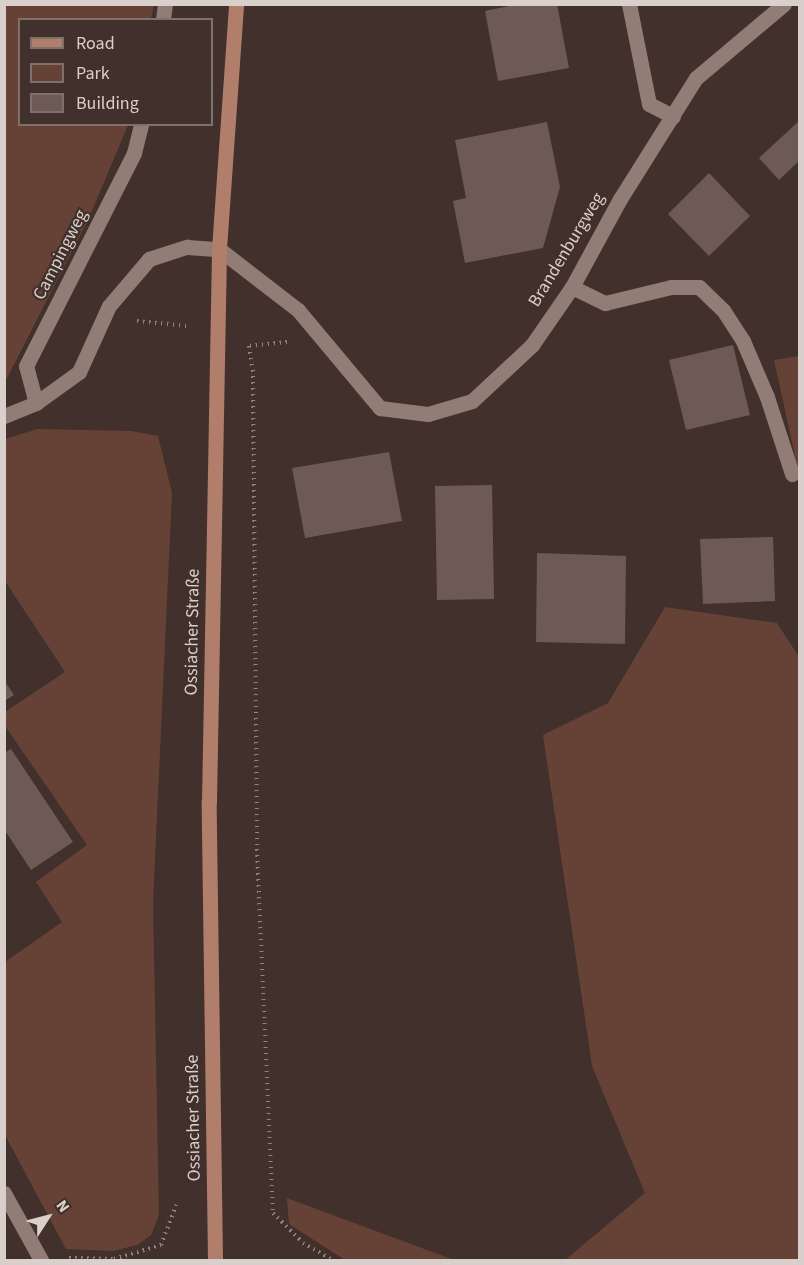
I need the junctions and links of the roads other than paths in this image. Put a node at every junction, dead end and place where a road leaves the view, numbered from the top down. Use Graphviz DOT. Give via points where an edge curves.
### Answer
graph roads {
  1 [pos="236,4"];
  2 [pos="629,4"];
  3 [pos="784,4"];
  4 [pos="673,116"];
  5 [pos="141,126"];
  6 [pos="219,249"];
  7 [pos="572,287"];
  8 [pos="36,403"];
  9 [pos="4,416"];
  10 [pos="792,474"];
  11 [pos="4,1193"];
  12 [pos="41,1260"];
  13 [pos="215,1260"];
  1 -- 6 [label="main road, Ossiacher Straße"];
  2 -- 4 [label="street" via="649,104"];
  3 -- 4 [label="street, Brandenburgweg" via="696,78"];
  4 -- 7 [label="street, Brandenburgweg" via="620,199"];
  5 -- 8 [label="street, Campingweg" via="134,153 26,366"];
  6 -- 7 [label="street, Brandenburgweg" via="298,310 380,408 418,413 428,414 472,401 532,345"];
  6 -- 8 [label="street" via="187,247 149,260 109,306 79,372"];
  6 -- 13 [label="main road, Ossiacher Straße" via="209,802"];
  7 -- 10 [label="street" via="605,303 671,286 699,288 723,310 743,340"];
  8 -- 9 [label="street"];
  11 -- 12 [label="street"];
}
